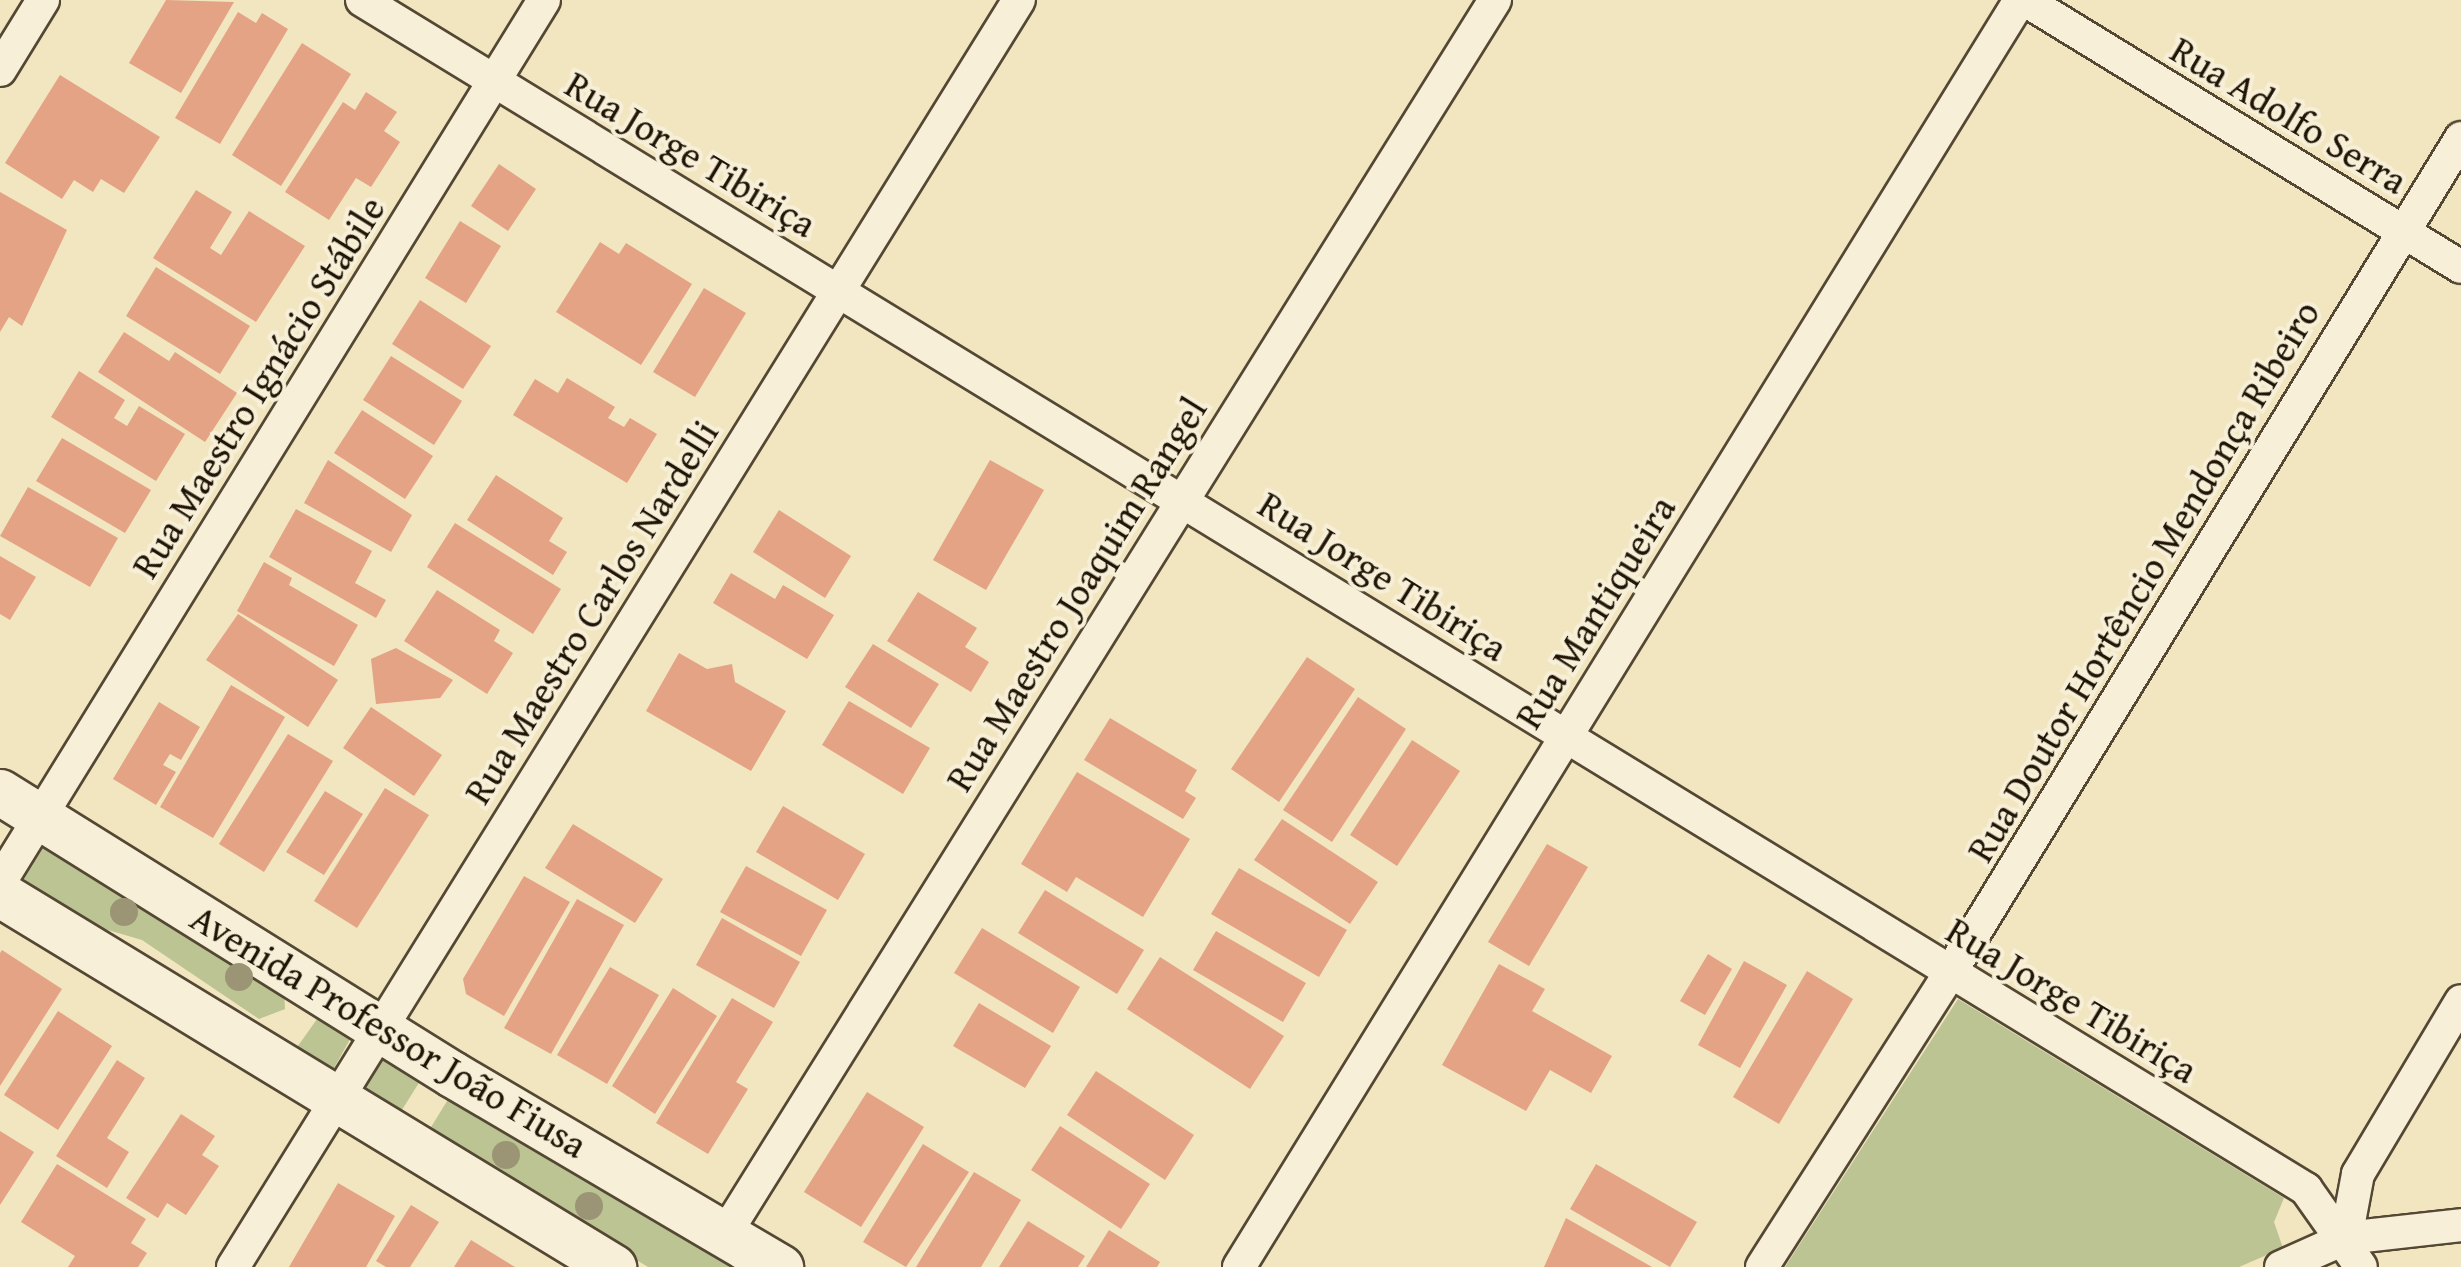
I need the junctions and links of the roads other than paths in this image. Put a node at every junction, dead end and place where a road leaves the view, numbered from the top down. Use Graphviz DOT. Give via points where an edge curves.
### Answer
graph roads {
  1 [pos="43,0"];
  2 [pos="362,0"];
  3 [pos="544,0"];
  4 [pos="1019,0"];
  5 [pos="1495,0"];
  6 [pos="2022,0"];
  7 [pos="0,70"];
  8 [pos="494,81"];
  9 [pos="2461,138"];
  10 [pos="2404,231"];
  11 [pos="2461,267"];
  12 [pos="839,292"];
  13 [pos="1182,499"];
  14 [pos="1565,736"];
  15 [pos="0,792"];
  16 [pos="40,817"];
  17 [pos="0,882"];
  18 [pos="0,894"];
  19 [pos="1950,972"];
  20 [pos="2461,1001"];
  21 [pos="377,1028"];
  22 [pos="337,1097"];
  23 [pos="2461,1225"];
  24 [pos="727,1231"];
  25 [pos="2346,1238"];
  26 [pos="233,1267"];
  27 [pos="613,1267"];
  28 [pos="780,1267"];
  29 [pos="1240,1267"];
  30 [pos="1762,1267"];
  31 [pos="2281,1267"];
  32 [pos="2361,1267"];
  1 -- 7 [label="street"];
  2 -- 8 [label="street, Rua Jorge Tibiriça"];
  3 -- 8 [label="street, Rua Maestro Ignácio Stábile"];
  4 -- 12 [label="street, Rua Maestro Carlos Nardelli"];
  5 -- 13 [label="street, Rua Maestro Joaquim Rangel"];
  6 -- 10 [label="street, Rua Adolfo Serra"];
  6 -- 14 [label="street, Rua Mantiqueira"];
  8 -- 12 [label="street, Rua Jorge Tibiriça"];
  8 -- 16 [label="street, Rua Maestro Ignácio Stábile"];
  9 -- 10 [label="street, Rua Doutor Hortêncio Mendonça Ribeiro"];
  10 -- 11 [label="street, Rua Adolfo Serra"];
  10 -- 19 [label="street, Rua Doutor Hortêncio Mendonça Ribeiro"];
  12 -- 13 [label="street, Rua Jorge Tibiriça"];
  12 -- 21 [label="street, Rua Maestro Carlos Nardelli"];
  13 -- 14 [label="street, Rua Jorge Tibiriça"];
  13 -- 24 [label="street, Rua Maestro Joaquim Rangel"];
  14 -- 19 [label="street, Rua Jorge Tibiriça"];
  14 -- 29 [label="street, Rua Mantiqueira"];
  15 -- 16 [label="main road, Avenida Professor João Fiusa"];
  16 -- 17 [label="street, Rua Maestro Ignácio Stábile"];
  16 -- 21 [label="main road, Avenida Professor João Fiusa"];
  18 -- 22 [label="main road"];
  19 -- 25 [label="street, Rua Jorge Tibiriça" via="2306,1189"];
  19 -- 30 [label="street, Rua Doutor Hortêncio Mendonça Ribeiro"];
  20 -- 25 [label="street" via="2358,1174"];
  21 -- 22 [label="street, Rua Maestro Carlos Nardelli"];
  21 -- 24 [label="main road, Avenida Professor João Fiusa"];
  22 -- 26 [label="street, Rua Maestro Carlos Nardelli"];
  22 -- 27 [label="main road"];
  23 -- 25 [label="street"];
  24 -- 28 [label="main road, Avenida Professor João Fiusa"];
  25 -- 31 [label="street"];
  25 -- 32 [label="street, Rua Jorge Tibiriça"];
}
